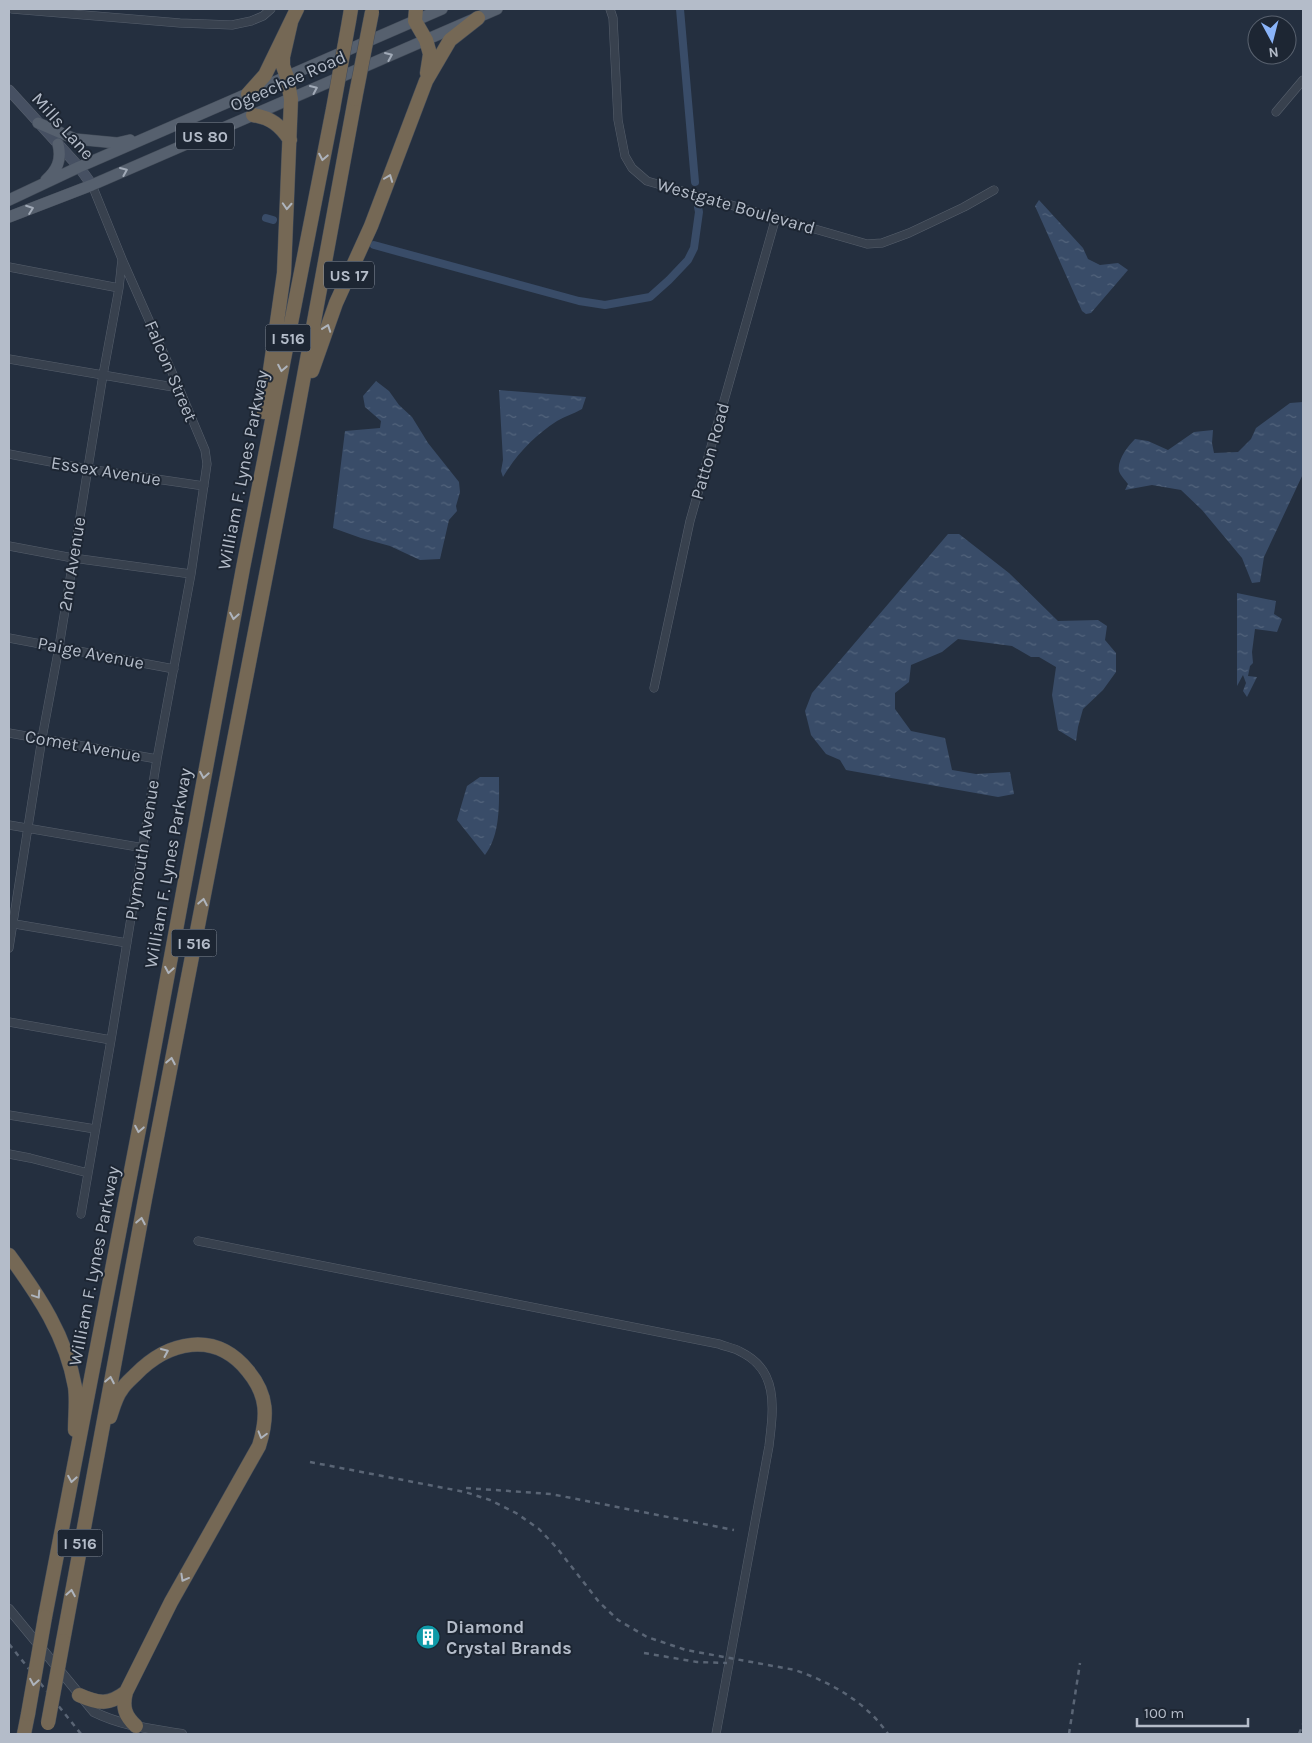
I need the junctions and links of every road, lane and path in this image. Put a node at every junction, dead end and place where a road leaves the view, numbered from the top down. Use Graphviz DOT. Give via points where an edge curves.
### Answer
graph roads {
  1 [pos="12,9"];
  2 [pos="271,9"];
  3 [pos="297,9"];
  4 [pos="442,9"];
  5 [pos="496,9"];
  6 [pos="610,9"];
  7 [pos="373,10"];
  8 [pos="350,15"];
  9 [pos="416,15"];
  10 [pos="478,18"];
  11 [pos="291,22"];
  12 [pos="426,40"];
  13 [pos="287,77"];
  14 [pos="1303,80"];
  15 [pos="426,81"];
  16 [pos="9,90"];
  17 [pos="248,94"];
  18 [pos="291,98"];
  19 [pos="1276,112"];
  20 [pos="253,115"];
  21 [pos="38,123"];
  22 [pos="151,136"];
  23 [pos="290,140"];
  24 [pos="58,144"];
  25 [pos="79,167"];
  26 [pos="41,185"];
  27 [pos="92,185"];
  28 [pos="994,190"];
  29 [pos="9,200"];
  30 [pos="9,217"];
  31 [pos="776,217"];
  32 [pos="122,259"];
  33 [pos="9,266"];
  34 [pos="120,288"];
  35 [pos="9,359"];
  36 [pos="103,375"];
  37 [pos="179,388"];
  38 [pos="292,441"];
  39 [pos="9,454"];
  40 [pos="88,469"];
  41 [pos="204,486"];
  42 [pos="9,546"];
  43 [pos="73,558"];
  44 [pos="243,568"];
  45 [pos="191,574"];
  46 [pos="9,638"];
  47 [pos="59,647"];
  48 [pos="174,669"];
  49 [pos="654,688"];
  50 [pos="9,733"];
  51 [pos="42,738"];
  52 [pos="157,759"];
  53 [pos="9,825"];
  54 [pos="28,828"];
  55 [pos="144,848"];
  56 [pos="11,923"];
  57 [pos="127,943"];
  58 [pos="9,948"];
  59 [pos="9,1022"];
  60 [pos="111,1040"];
  61 [pos="9,1115"];
  62 [pos="95,1129"];
  63 [pos="9,1154"];
  64 [pos="88,1173"];
  65 [pos="81,1214"];
  66 [pos="198,1241"];
  67 [pos="9,1255"];
  68 [pos="98,1446"];
  69 [pos="77,1454"];
  70 [pos="9,1609"];
  71 [pos="126,1692"];
  72 [pos="79,1695"];
  73 [pos="136,1726"];
  74 [pos="47,1729"];
  75 [pos="24,1734"];
  76 [pos="182,1734"];
  77 [pos="716,1734"];
  1 -- 2 [label="street" via="223,25 246,23"];
  3 -- 11 [label="highway"];
  4 -- 9 [label="main road, Ogeechee Road"];
  5 -- 10 [label="main road, Ogeechee Road / US 17"];
  6 -- 31 [label="street, Westgate Boulevard" via="618,120 625,156 632,168 647,181"];
  7 -- 38 [label="highway, William F. Lynes Parkway / I 516, bridge"];
  8 -- 44 [label="highway, William F. Lynes Parkway / I 516, one-way, bridge"];
  9 -- 12 [label="highway"];
  9 -- 13 [label="main road, Ogeechee Road"];
  10 -- 12 [label="main road, Ogeechee Road"];
  10 -- 15 [label="highway, US 17" via="450,40"];
  11 -- 13 [label="highway" via="283,58"];
  11 -- 17 [label="highway" via="265,75"];
  12 -- 15 [label="highway" via="430,54"];
  18 -- 12 [label="main road, Ogeechee Road, one-way"];
  13 -- 17 [label="main road, Ogeechee Road / US 80"];
  13 -- 18 [label="highway"];
  14 -- 19 [label="street"];
  38 -- 15 [label="highway, US 17, one-way" via="336,302 371,226"];
  16 -- 21 [label="main road, Mills Lane"];
  17 -- 22 [label="main road, Ogeechee Road / US 80"];
  18 -- 20 [label="main road, Ogeechee Road"];
  18 -- 23 [label="highway"];
  20 -- 23 [label="highway" via="277,123"];
  27 -- 20 [label="main road, Ogeechee Road / US 80, one-way"];
  21 -- 22 [label="main road" via="94,142 117,143"];
  21 -- 24 [label="main road, Mills Lane"];
  22 -- 25 [label="main road, Ogeechee Road / US 80"];
  23 -- 44 [label="highway, one-way" via="284,273"];
  24 -- 25 [label="main road, Mills Lane"];
  24 -- 26 [label="main road" via="60,152 55,171"];
  25 -- 26 [label="main road, Ogeechee Road / US 80"];
  25 -- 27 [label="main road, Mills Lane"];
  26 -- 29 [label="main road, Ogeechee Road / US 80"];
  30 -- 27 [label="main road, Ogeechee Road / US 80, one-way"];
  27 -- 32 [label="street, 2nd Avenue"];
  28 -- 31 [label="street, Westgate Boulevard" via="909,233 882,243 867,244"];
  31 -- 49 [label="street, Patton Road" via="690,521"];
  32 -- 34 [label="street, 2nd Avenue"];
  32 -- 37 [label="street, Falcon Street"];
  33 -- 34 [label="street"];
  34 -- 36 [label="street, 2nd Avenue"];
  35 -- 36 [label="street"];
  36 -- 37 [label="street"];
  36 -- 40 [label="street, 2nd Avenue"];
  37 -- 41 [label="street, Falcon Street" via="204,450 207,464"];
  68 -- 38 [label="highway, William F. Lynes Parkway / I 516, one-way"];
  39 -- 40 [label="street, Essex Avenue"];
  40 -- 41 [label="street, Essex Avenue"];
  40 -- 43 [label="street, 2nd Avenue"];
  41 -- 45 [label="street, Plymouth Avenue"];
  42 -- 43 [label="street"];
  43 -- 45 [label="street"];
  43 -- 47 [label="street, 2nd Avenue"];
  44 -- 69 [label="highway, William F. Lynes Parkway / I 516, one-way"];
  45 -- 48 [label="street, Plymouth Avenue"];
  46 -- 47 [label="street, Paige Avenue"];
  47 -- 48 [label="street, Paige Avenue"];
  47 -- 51 [label="street, 2nd Avenue"];
  48 -- 52 [label="street, Plymouth Avenue"];
  50 -- 51 [label="street, Comet Avenue"];
  51 -- 52 [label="street, Comet Avenue"];
  51 -- 54 [label="street, 2nd Avenue"];
  52 -- 55 [label="street, Plymouth Avenue"];
  53 -- 54 [label="street"];
  54 -- 55 [label="street"];
  54 -- 56 [label="street, 2nd Avenue"];
  55 -- 57 [label="street, Plymouth Avenue"];
  56 -- 57 [label="street"];
  56 -- 58 [label="street, 2nd Avenue"];
  57 -- 60 [label="street, Plymouth Avenue"];
  59 -- 60 [label="street"];
  60 -- 62 [label="street, Plymouth Avenue"];
  61 -- 62 [label="street"];
  62 -- 64 [label="street, Plymouth Avenue"];
  63 -- 64 [label="street"];
  64 -- 65 [label="street, Plymouth Avenue"];
  66 -- 77 [label="street" via="719,1344 741,1351 756,1361 767,1377 773,1411"];
  67 -- 69 [label="highway, one-way" via="55,1324 66,1352 75,1389"];
  68 -- 71 [label="highway, one-way" via="121,1389 144,1366 177,1347 208,1345 228,1352 241,1362 261,1390 265,1418 259,1446 171,1602"];
  74 -- 68 [label="highway, William F. Lynes Parkway / I 516, one-way, bridge"];
  69 -- 75 [label="highway, William F. Lynes Parkway / I 516, one-way, bridge"];
  70 -- 72 [label="street"];
  71 -- 72 [label="highway" via="114,1701 101,1702"];
  71 -- 73 [label="highway" via="125,1712"];
  72 -- 73 [label="street" via="94,1712 110,1720"];
  73 -- 76 [label="street"];
}
